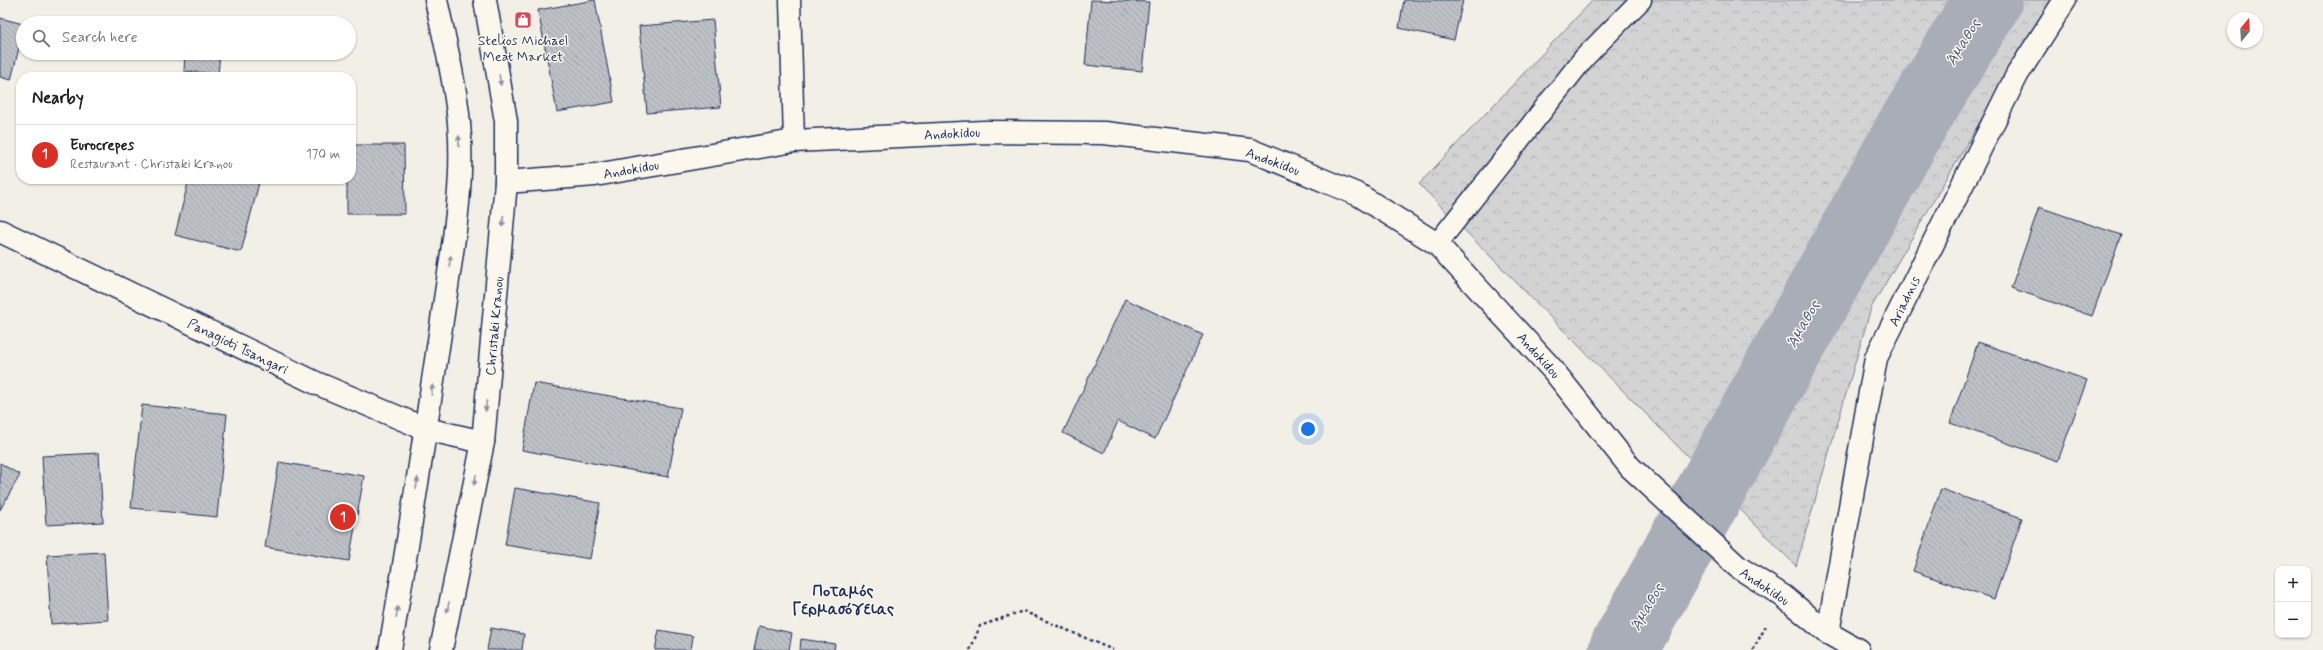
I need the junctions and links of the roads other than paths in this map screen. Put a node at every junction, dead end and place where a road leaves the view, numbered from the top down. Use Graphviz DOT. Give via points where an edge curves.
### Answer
graph roads {
  1 [pos="436,0"];
  2 [pos="485,0"];
  3 [pos="790,0"];
  4 [pos="1641,0"];
  5 [pos="2065,0"];
  6 [pos="794,141"];
  7 [pos="506,182"];
  8 [pos="0,231"];
  9 [pos="1437,244"];
  10 [pos="426,429"];
  11 [pos="483,442"];
  12 [pos="1828,632"];
  13 [pos="390,650"];
  14 [pos="441,650"];
  15 [pos="1858,650"];
  10 -- 1 [label="street, one-way" via="453,240 458,180 459,124"];
  2 -- 7 [label="street, Christaki Kranou, one-way" via="506,121"];
  3 -- 6 [label="lane"];
  4 -- 9 [label="lane" via="1584,58"];
  5 -- 12 [label="street, Ariadnis" via="2017,75 1876,358"];
  6 -- 7 [label="street, Andokidou" via="595,175"];
  6 -- 9 [label="street, Andokidou" via="984,132 1104,133 1250,150 1359,195"];
  7 -- 11 [label="street, Christaki Kranou, one-way"];
  8 -- 10 [label="street, Panagioti Tsangari" via="316,384"];
  9 -- 12 [label="street, Andokidou" via="1553,370 1630,467 1738,567 1783,596"];
  10 -- 11 [label="street, Panagioti Tsangari"];
  13 -- 10 [label="street, one-way"];
  11 -- 14 [label="street, Christaki Kranou, one-way"];
  12 -- 15 [label="street, Andokidou"];
}
